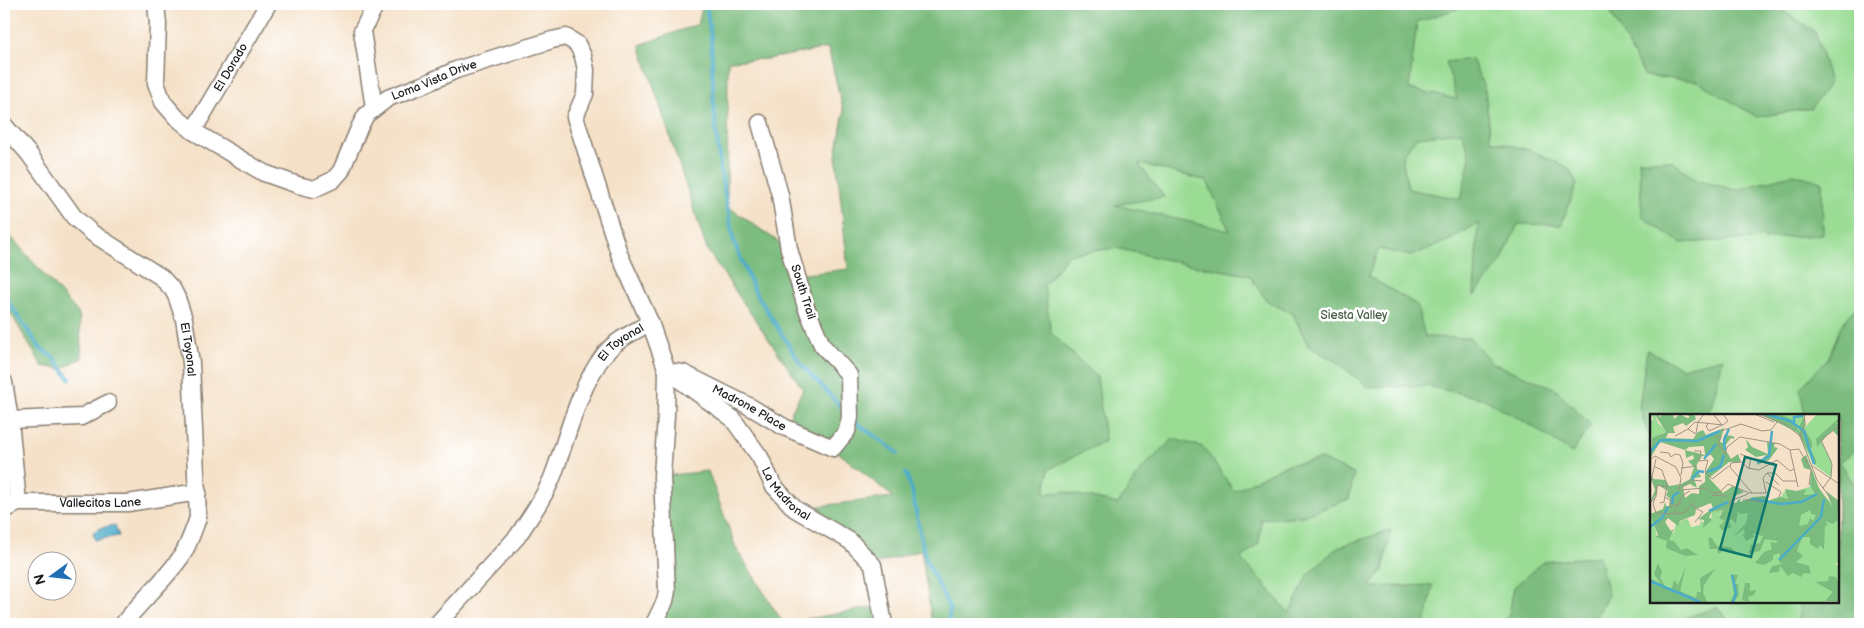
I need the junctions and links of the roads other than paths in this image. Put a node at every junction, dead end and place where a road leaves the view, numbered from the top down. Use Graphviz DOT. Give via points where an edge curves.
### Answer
graph roads {
  1 [pos="156,4"];
  2 [pos="268,4"];
  3 [pos="376,4"];
  4 [pos="374,108"];
  5 [pos="760,124"];
  6 [pos="4,125"];
  7 [pos="194,131"];
  8 [pos="650,322"];
  9 [pos="667,371"];
  10 [pos="4,382"];
  11 [pos="108,403"];
  12 [pos="10,420"];
  13 [pos="833,448"];
  14 [pos="198,492"];
  15 [pos="11,506"];
  16 [pos="123,624"];
  17 [pos="437,624"];
  18 [pos="654,624"];
  19 [pos="884,624"];
  1 -- 7 [label="street, Loma Vista Drive" via="159,93 176,117"];
  2 -- 7 [label="street, El Dorado"];
  3 -- 4 [label="street" via="362,31"];
  4 -- 7 [label="street, Loma Vista Drive" via="360,126 341,170 333,180 314,188 264,173"];
  4 -- 8 [label="street, Loma Vista Drive" via="388,98 464,67 566,37 577,44 586,70 585,94 575,117 620,256"];
  5 -- 13 [label="street, South Trail" via="806,307 822,345 849,375 847,431"];
  6 -- 14 [label="street, El Toyonal" via="29,154 74,218 161,277 177,298 191,363"];
  8 -- 9 [label="street, El Toyonal"];
  8 -- 17 [label="street, El Toyonal" via="622,337 603,355 582,394 552,480 527,522"];
  9 -- 13 [label="street, Madrone Place" via="683,373 784,427"];
  9 -- 18 [label="street, El Toyonal" via="662,476 667,592"];
  9 -- 19 [label="street, La Madronal" via="732,418 760,457 773,485 795,509 850,541 873,565"];
  10 -- 12 [label="street"];
  11 -- 12 [label="street" via="81,417"];
  12 -- 15 [label="street"];
  14 -- 15 [label="street, Vallecitos Lane" via="128,504"];
  14 -- 16 [label="street, El Toyonal" via="198,518 182,556"];
}
